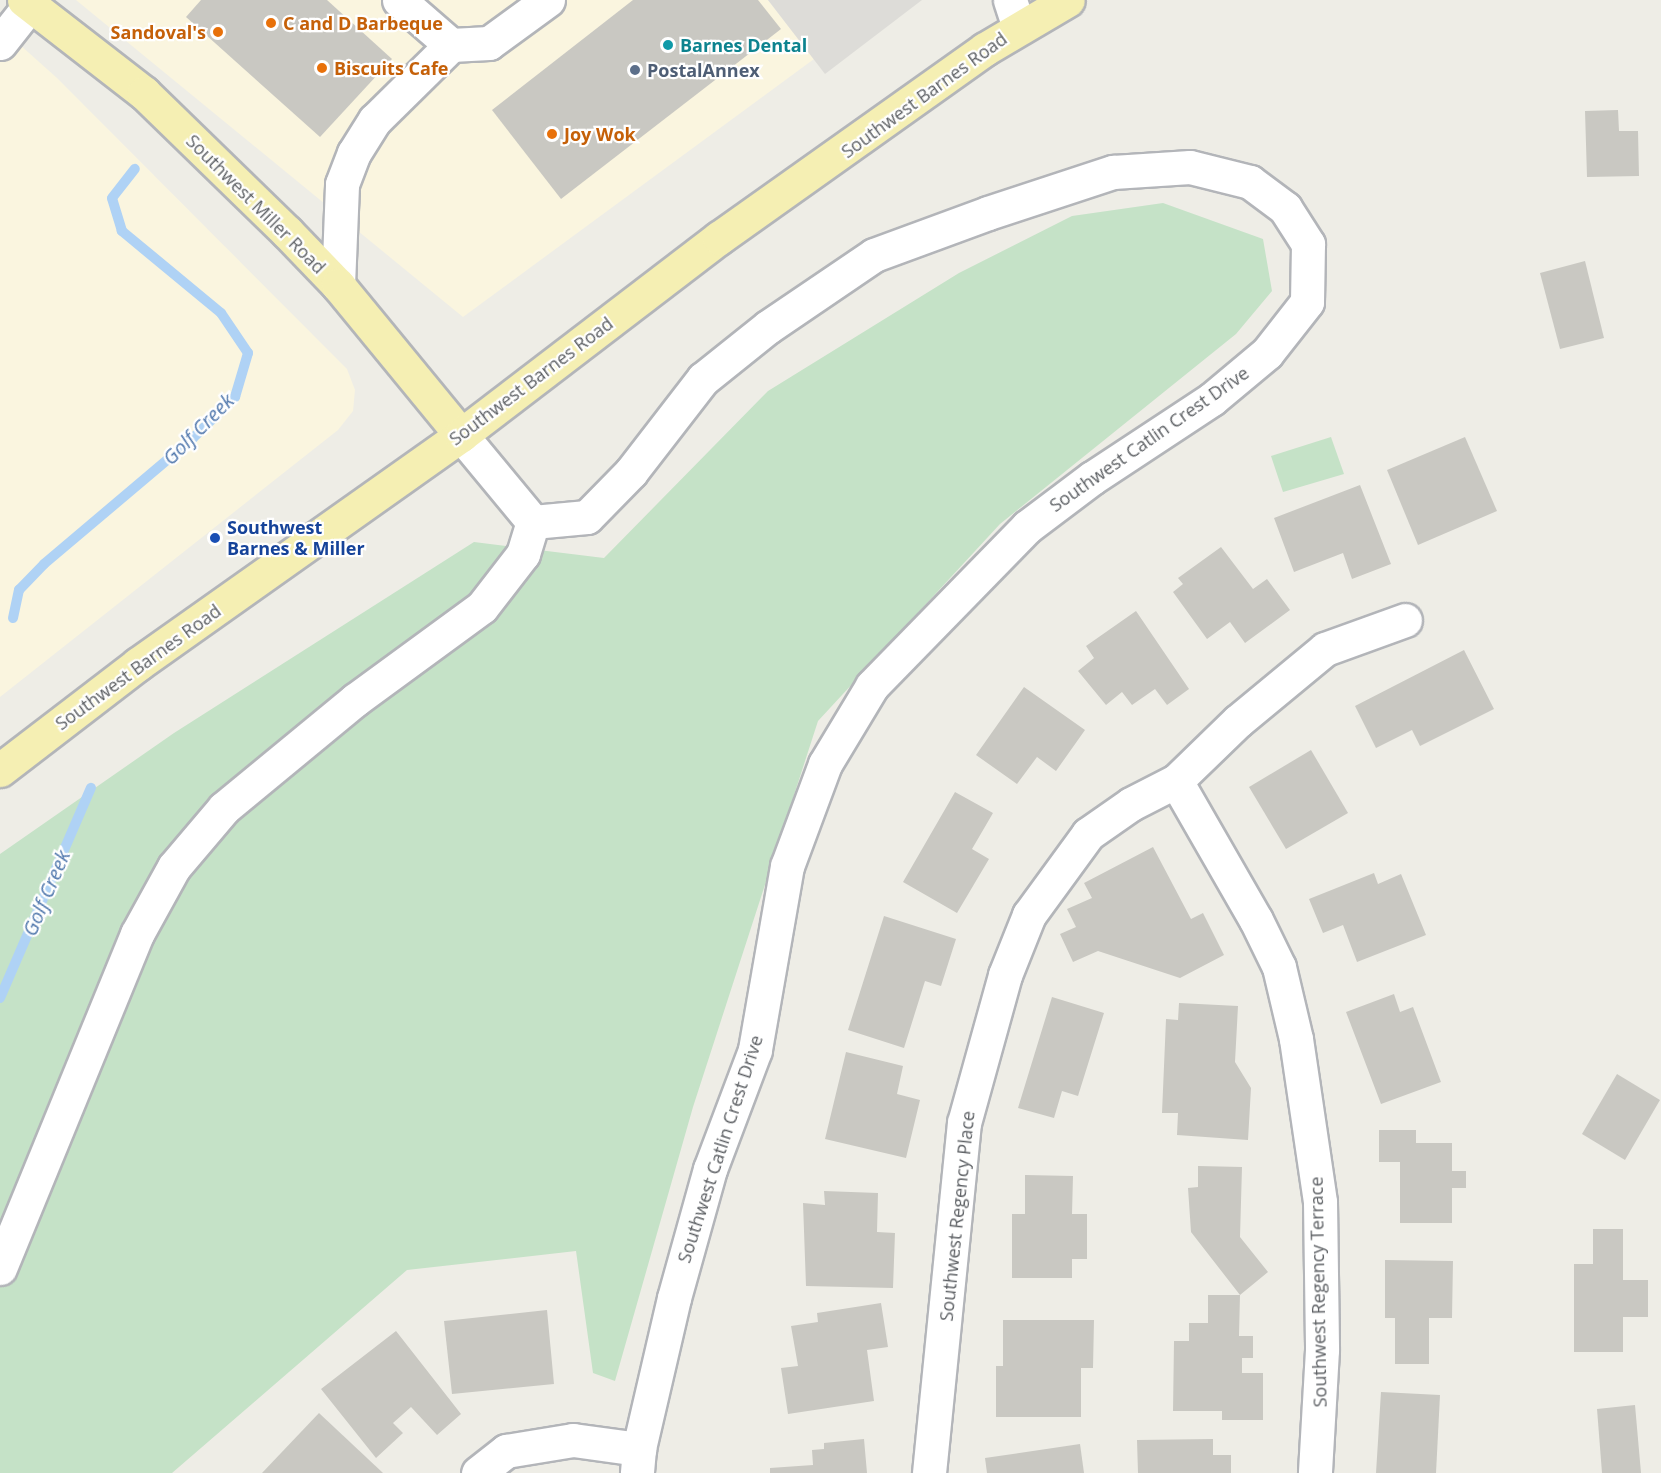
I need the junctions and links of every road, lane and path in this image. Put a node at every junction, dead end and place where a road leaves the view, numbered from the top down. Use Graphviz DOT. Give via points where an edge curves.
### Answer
graph roads {
  1 [pos="399,0"];
  2 [pos="548,0"];
  3 [pos="1068,0"];
  4 [pos="29,1"];
  5 [pos="1015,14"];
  6 [pos="0,43"];
  7 [pos="451,45"];
  8 [pos="338,285"];
  9 [pos="461,435"];
  10 [pos="533,522"];
  11 [pos="1405,620"];
  12 [pos="2,765"];
  13 [pos="1176,781"];
  14 [pos="0,1268"];
  15 [pos="638,1461"];
  16 [pos="478,1473"];
  17 [pos="929,1473"];
  18 [pos="1315,1473"];
  1 -- 7 [label="street"];
  2 -- 7 [label="street" via="489,43"];
  3 -- 5 [label="main road, Southwest Barnes Road"];
  4 -- 6 [label="street"];
  4 -- 8 [label="main road, Southwest Miller Road" via="144,93"];
  5 -- 9 [label="main road, Southwest Barnes Road"];
  7 -- 8 [label="street" via="375,120 354,153 342,184"];
  8 -- 9 [label="main road, Southwest Miller Road"];
  9 -- 10 [label="street"];
  9 -- 12 [label="main road, Southwest Barnes Road"];
  10 -- 14 [label="street" via="523,554 482,606 355,700 224,808 174,867 137,934"];
  10 -- 15 [label="street, Southwest Catlin Crest Drive" via="587,517 631,472 703,379 768,327 874,255 988,213 1113,172 1190,167 1250,182 1285,208 1308,244 1307,302 1267,353 1212,399 1092,478 1027,527 872,686 825,764 788,866 755,1050 710,1169 674,1298"];
  11 -- 13 [label="street, Southwest Regency Place" via="1325,649 1238,721"];
  13 -- 17 [label="street, Southwest Regency Place" via="1131,804 1088,834 1029,915 1005,975 964,1123"];
  13 -- 18 [label="street, Southwest Regency Terrace" via="1279,967 1296,1039 1320,1202 1322,1350"];
  15 -- 16 [label="street" via="573,1440 506,1451"];
}
